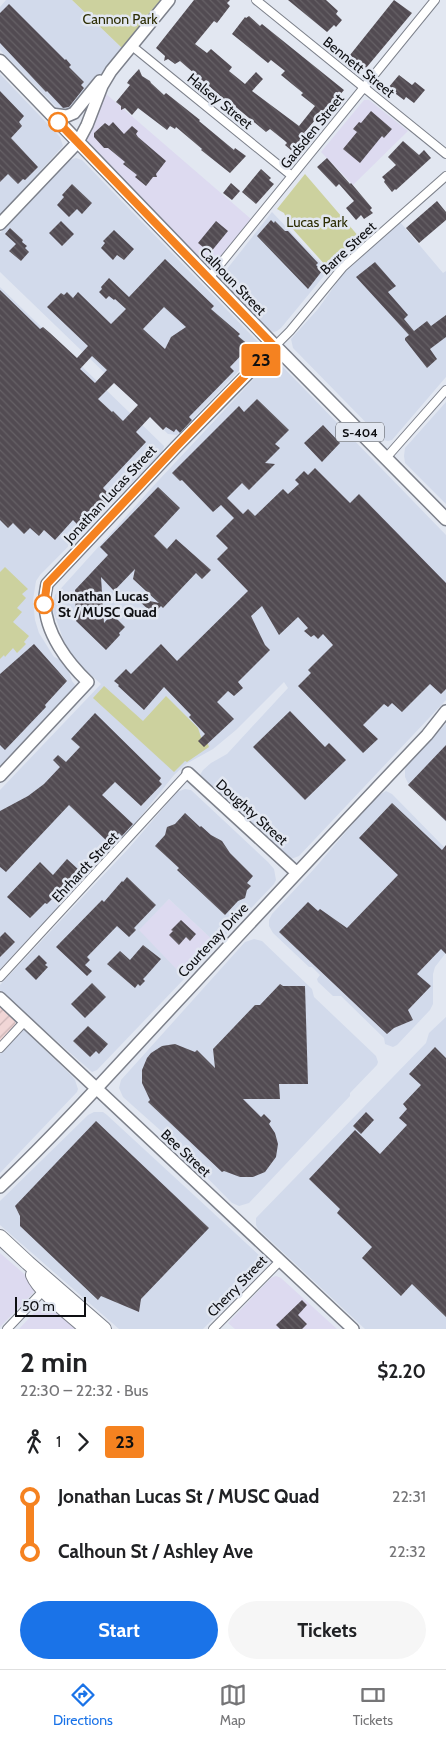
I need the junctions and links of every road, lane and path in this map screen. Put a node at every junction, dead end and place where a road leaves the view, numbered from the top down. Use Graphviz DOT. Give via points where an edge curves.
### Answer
graph roads {
  1 [pos="170,0"];
  2 [pos="256,0"];
  3 [pos="435,0"];
  4 [pos="132,46"];
  5 [pos="0,61"];
  6 [pos="111,72"];
  7 [pos="364,88"];
  8 [pos="50,114"];
  9 [pos="78,142"];
  10 [pos="446,154"];
  11 [pos="292,176"];
  12 [pos="446,176"];
  13 [pos="0,224"];
  14 [pos="209,278"];
  15 [pos="274,346"];
  16 [pos="446,390"];
  17 [pos="386,458"];
  18 [pos="446,519"];
  19 [pos="446,711"];
  20 [pos="188,773"];
  21 [pos="0,776"];
  22 [pos="297,873"];
  23 [pos="0,977"];
  24 [pos="0,998"];
  25 [pos="25,1022"];
  26 [pos="0,1048"];
  27 [pos="96,1088"];
  28 [pos="0,1187"];
  29 [pos="0,1237"];
  30 [pos="280,1261"];
  31 [pos="28,1263"];
  32 [pos="44,1290"];
  33 [pos="7,1329"];
  34 [pos="87,1329"];
  35 [pos="104,1329"];
  36 [pos="213,1329"];
  37 [pos="353,1329"];
  1 -- 4 [label="street"];
  2 -- 7 [label="street, Bennett Street"];
  3 -- 7 [label="street, Gadsden Street"];
  4 -- 6 [label="street"];
  4 -- 11 [label="street, Halsey Street"];
  5 -- 8 [label="main road, Calhoun Street / S-404"];
  6 -- 8 [label="street" via="74,112 68,116"];
  6 -- 9 [label="street"];
  7 -- 10 [label="street, Bennett Street"];
  7 -- 11 [label="street, Gadsden Street"];
  8 -- 9 [label="main road, Calhoun Street / S-404"];
  9 -- 13 [label="street"];
  9 -- 14 [label="main road, Calhoun Street / S-404"];
  11 -- 14 [label="street, Gadsden Street"];
  12 -- 15 [label="street, Barre Street" via="343,267"];
  14 -- 15 [label="main road, Calhoun Street / S-404"];
  15 -- 17 [label="main road, Calhoun Street / S-404"];
  15 -- 21 [label="street, Jonathan Lucas Street" via="47,584 44,604 48,624 60,647 88,682"];
  16 -- 17 [label="street"];
  17 -- 18 [label="main road, Calhoun Street / S-404"];
  19 -- 22 [label="street, Courtenay Drive"];
  20 -- 22 [label="street, Doughty Street"];
  20 -- 23 [label="street, Ehrhardt Street"];
  22 -- 27 [label="street, Courtenay Drive"];
  24 -- 25 [label="street, Bee Street"];
  25 -- 26 [label="street"];
  25 -- 27 [label="street, Bee Street"];
  27 -- 28 [label="street, Courtenay Drive"];
  27 -- 30 [label="street, Bee Street"];
  29 -- 31 [label="highway"];
  30 -- 36 [label="street, Cherry Street"];
  30 -- 37 [label="street, Bee Street"];
  31 -- 32 [label="highway" via="35,1281"];
  31 -- 35 [label="highway"];
  32 -- 33 [label="street"];
  32 -- 34 [label="highway"];
}
